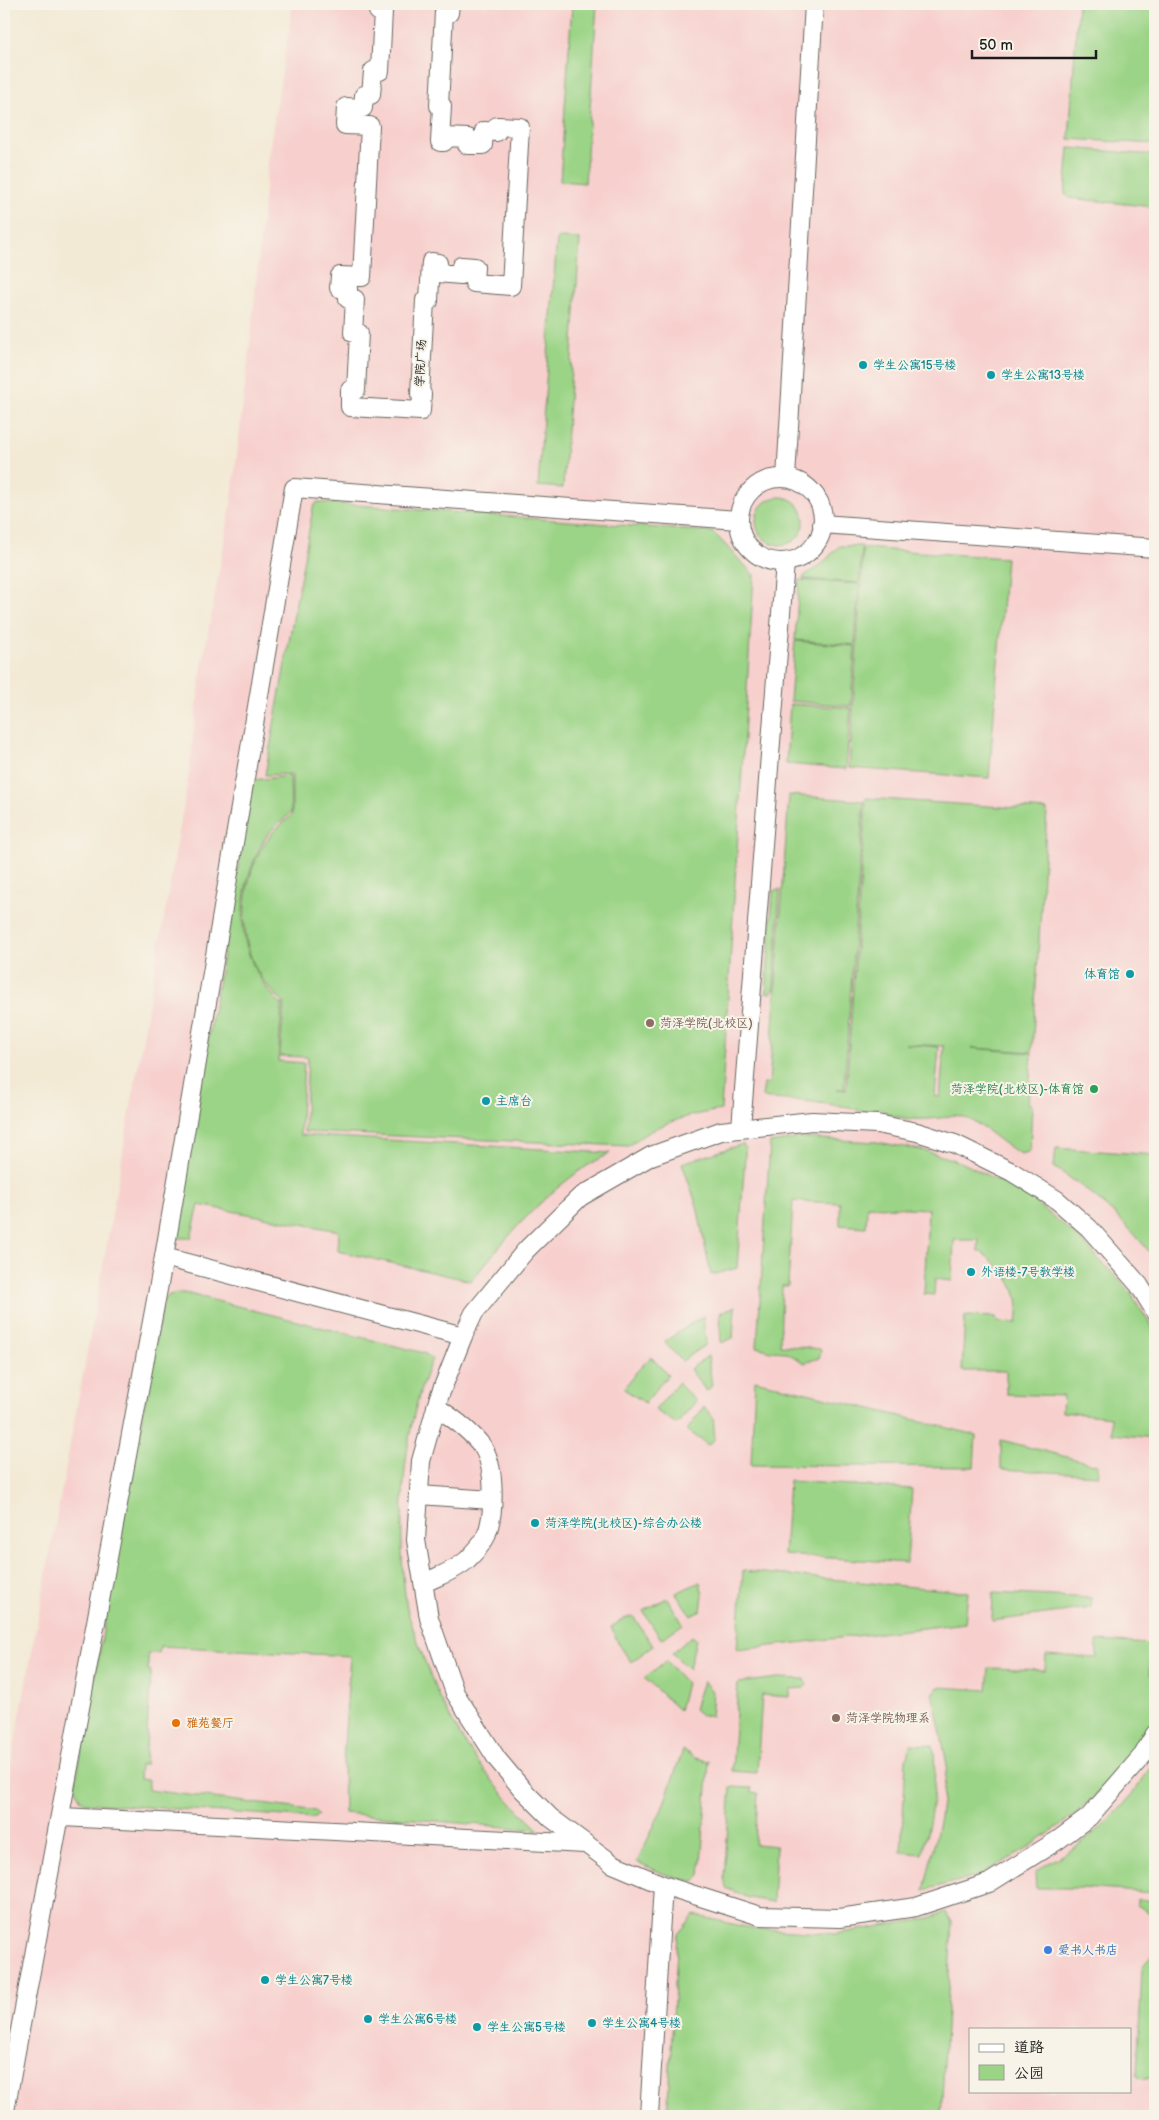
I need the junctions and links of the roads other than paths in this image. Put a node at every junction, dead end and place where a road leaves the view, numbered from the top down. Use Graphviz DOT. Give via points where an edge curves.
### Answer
graph roads {
  1 [pos="379,4"];
  2 [pos="450,4"];
  3 [pos="814,4"];
  4 [pos="786,478"];
  5 [pos="738,520"];
  6 [pos="822,524"];
  7 [pos="1155,548"];
  8 [pos="784,562"];
  9 [pos="741,1128"];
  10 [pos="164,1258"];
  11 [pos="1155,1311"];
  12 [pos="463,1336"];
  13 [pos="436,1407"];
  14 [pos="419,1495"];
  15 [pos="492,1500"];
  16 [pos="424,1583"];
  17 [pos="1155,1734"];
  18 [pos="62,1817"];
  19 [pos="585,1844"];
  20 [pos="663,1885"];
  21 [pos="4,2116"];
  22 [pos="648,2116"];
  1 -- 2 [label="street, 学院广场" via="378,11 383,11 380,71 373,71 371,95 364,95 363,108 346,107 345,124 370,126 362,277 340,276 339,288 348,288 348,299 355,299 353,333 359,333 356,390 350,390 350,407 421,411 425,300 429,300 431,262 438,263 437,273 461,274 461,266 475,267 474,283 512,286 520,127 497,126 497,132 484,132 483,145 467,145 468,138 445,137 444,142 440,142 444,12 449,13"];
  3 -- 4 [label="street"];
  4 -- 5 [label="street" via="759,484 748,494"];
  4 -- 6 [label="street" via="803,484 816,496 822,512"];
  5 -- 8 [label="street" via="742,538 752,552 767,560"];
  5 -- 10 [label="street" via="294,488"];
  6 -- 7 [label="street"];
  6 -- 8 [label="street" via="814,546 801,557"];
  8 -- 9 [label="street"];
  9 -- 11 [label="street" via="812,1121 878,1124 955,1144 1024,1178 1058,1200 1089,1228 1139,1285"];
  9 -- 12 [label="street" via="721,1131 651,1156 580,1197 526,1250 474,1313"];
  10 -- 12 [label="street"];
  10 -- 18 [label="street"];
  12 -- 13 [label="street"];
  13 -- 14 [label="street" via="422,1461"];
  13 -- 15 [label="street" via="454,1418 483,1448 490,1467"];
  14 -- 15 [label="street"];
  14 -- 16 [label="street" via="416,1540"];
  15 -- 16 [label="street" via="486,1537 455,1569"];
  16 -- 19 [label="street" via="429,1618 455,1693 497,1760 518,1785 551,1818"];
  17 -- 20 [label="street" via="1143,1755 1089,1817 1058,1840 989,1883 916,1907 839,1918 760,1916"];
  18 -- 19 [label="street"];
  18 -- 21 [label="street"];
  19 -- 20 [label="street" via="613,1864"];
  20 -- 22 [label="street"];
}
